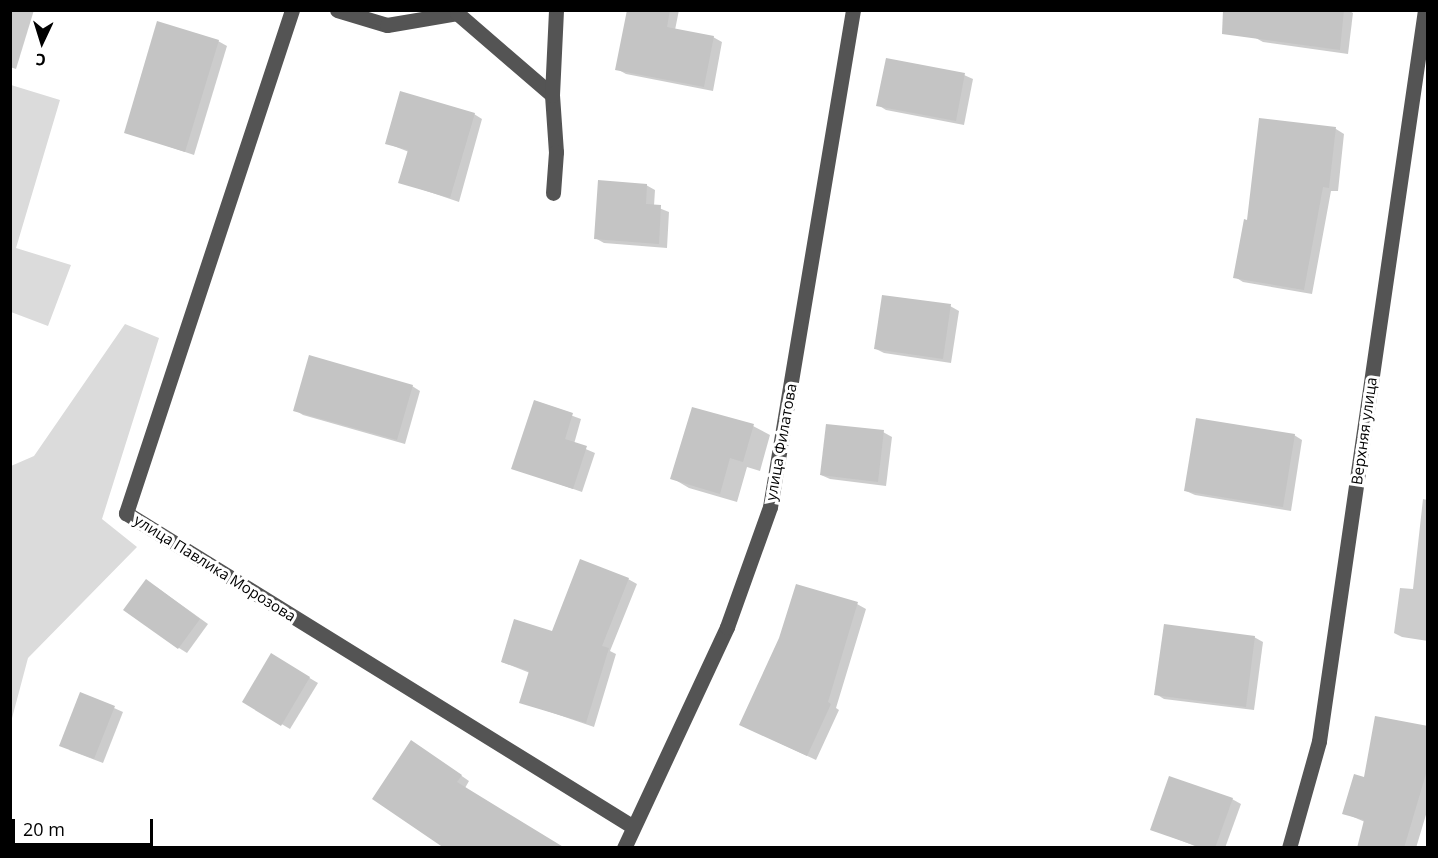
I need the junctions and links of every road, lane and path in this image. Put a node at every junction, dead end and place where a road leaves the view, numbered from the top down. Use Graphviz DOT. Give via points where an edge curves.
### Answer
graph roads {
  1 [pos="292,10"];
  2 [pos="337,10"];
  3 [pos="556,10"];
  4 [pos="853,10"];
  5 [pos="1425,10"];
  6 [pos="458,12"];
  7 [pos="552,95"];
  8 [pos="553,193"];
  9 [pos="632,826"];
  10 [pos="624,848"];
  11 [pos="1288,848"];
  1 -- 9 [label="street, улица Павлика Морозова" via="126,513"];
  2 -- 6 [label="street" via="387,25"];
  3 -- 7 [label="street"];
  4 -- 9 [label="street, улица Филатова" via="770,507 727,627"];
  5 -- 11 [label="street, Верхняя улица" via="1319,741"];
  6 -- 7 [label="street"];
  7 -- 8 [label="street" via="556,152"];
  9 -- 10 [label="street, улица Филатова"];
}
